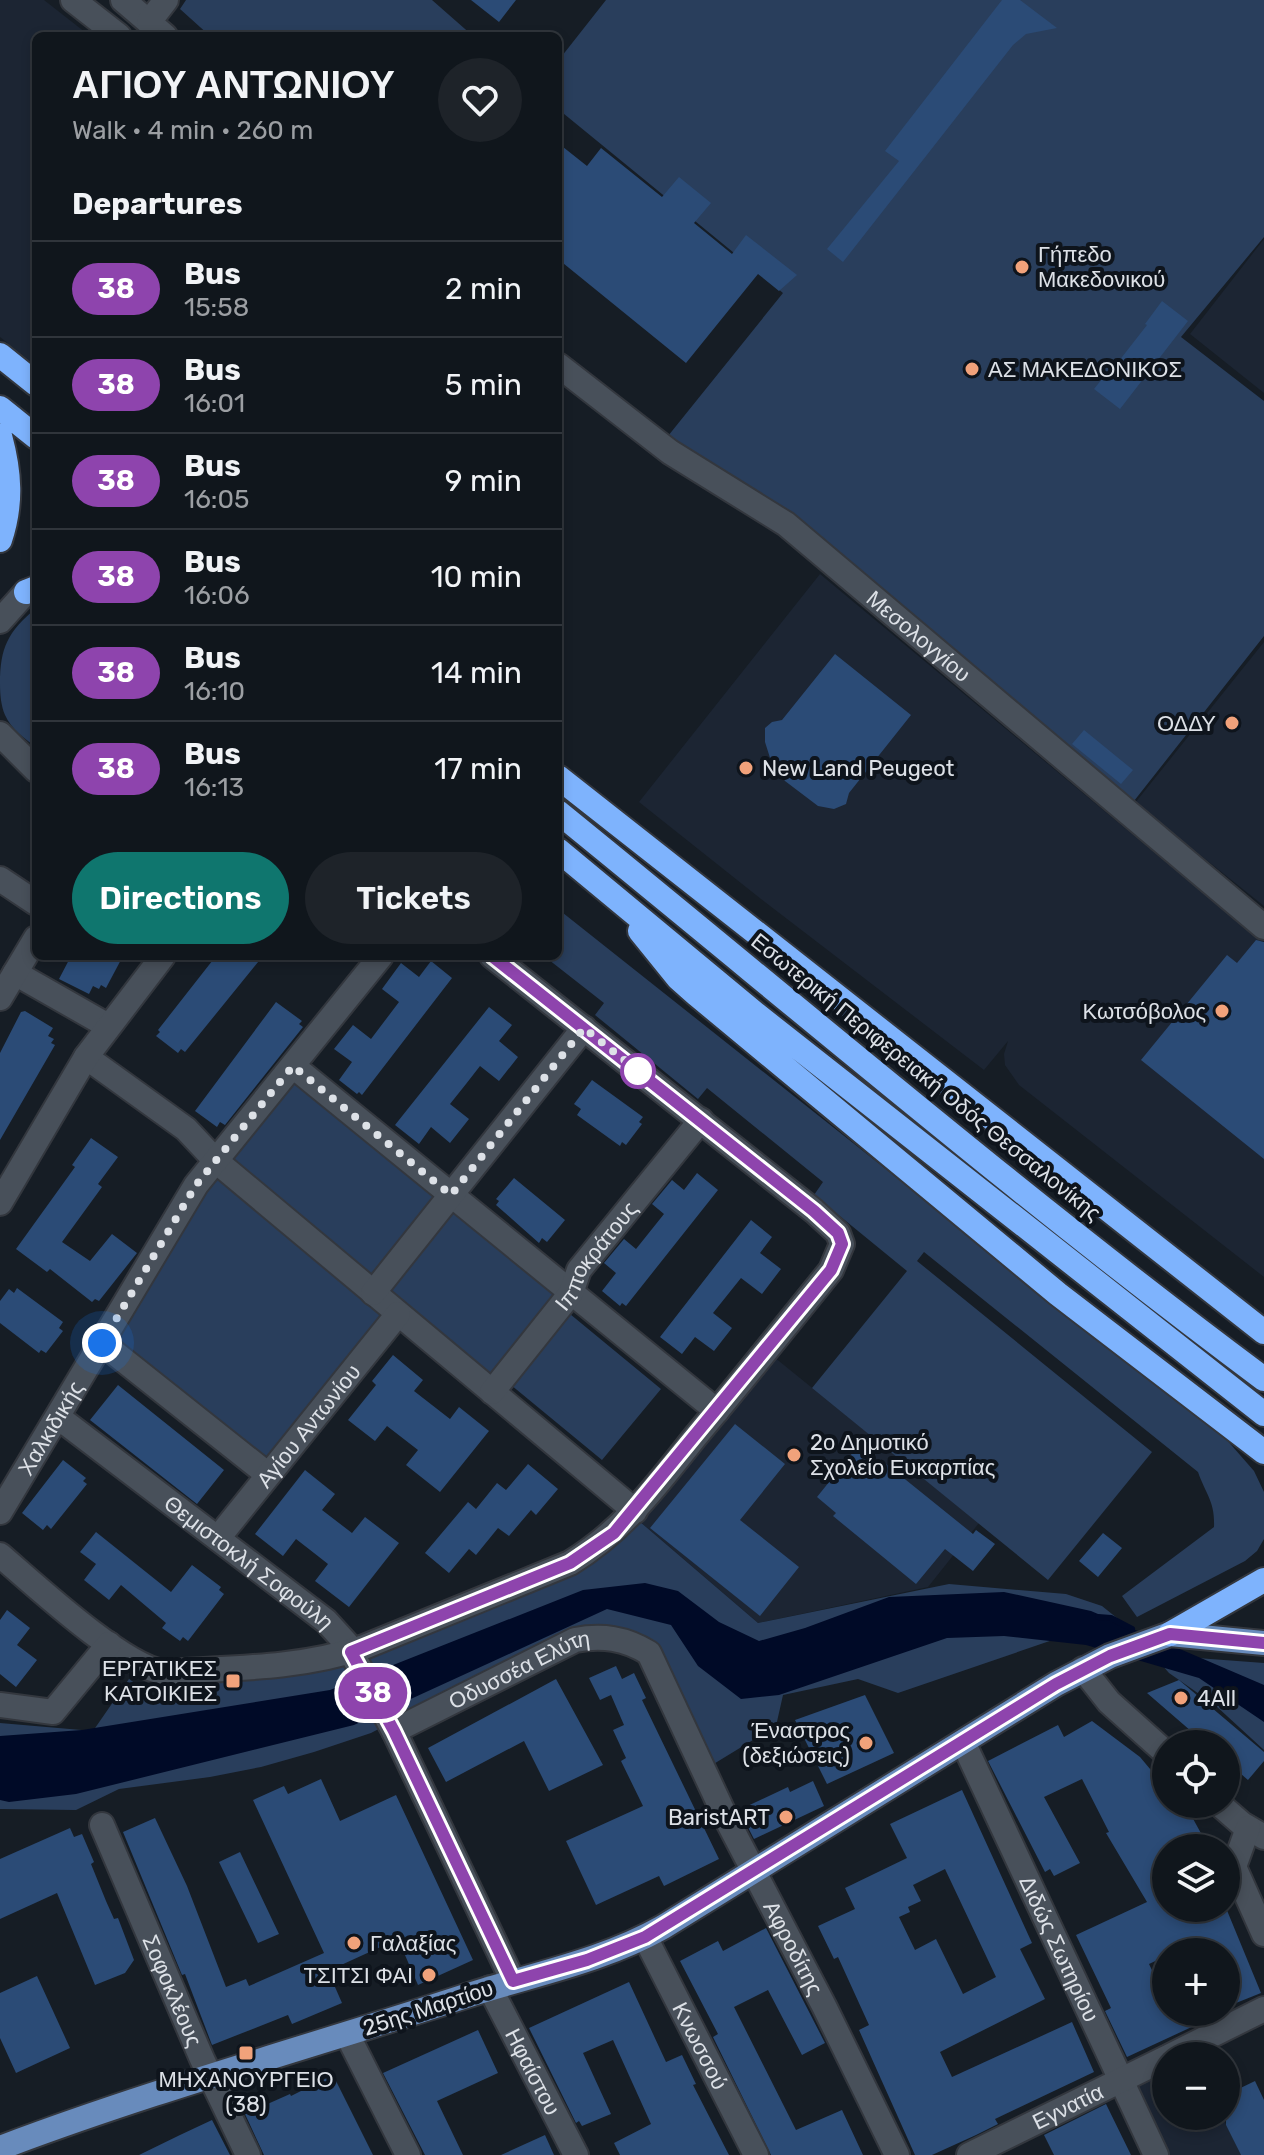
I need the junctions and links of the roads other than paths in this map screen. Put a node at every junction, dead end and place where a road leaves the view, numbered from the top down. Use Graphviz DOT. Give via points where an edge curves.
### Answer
graph roads {
  1 [pos="73,0"];
  2 [pos="123,0"];
  3 [pos="166,0"];
  4 [pos="157,29"];
  5 [pos="114,32"];
  6 [pos="0,355"];
  7 [pos="562,368"];
  8 [pos="32,381"];
  9 [pos="0,408"];
  10 [pos="32,434"];
  11 [pos="0,436"];
  12 [pos="0,540"];
  13 [pos="31,590"];
  14 [pos="0,606"];
  15 [pos="0,621"];
  16 [pos="0,734"];
  17 [pos="0,751"];
  18 [pos="32,768"];
  19 [pos="32,770"];
  20 [pos="562,780"];
  21 [pos="562,815"];
  22 [pos="562,853"];
  23 [pos="0,879"];
  24 [pos="604,886"];
  25 [pos="32,900"];
  26 [pos="1264,927"];
  27 [pos="32,945"];
  28 [pos="160,960"];
  29 [pos="378,960"];
  30 [pos="497,960"];
  31 [pos="15,973"];
  32 [pos="0,998"];
  33 [pos="108,1026"];
  34 [pos="584,1028"];
  35 [pos="86,1057"];
  36 [pos="293,1066"];
  37 [pos="701,1120"];
  38 [pos="216,1161"];
  39 [pos="451,1195"];
  40 [pos="0,1202"];
  41 [pos="373,1293"];
  42 [pos="571,1293"];
  43 [pos="398,1314"];
  44 [pos="1264,1332"];
  45 [pos="102,1343"];
  46 [pos="1264,1379"];
  47 [pos="492,1392"];
  48 [pos="717,1411"];
  49 [pos="1264,1414"];
  50 [pos="58,1417"];
  51 [pos="1264,1452"];
  52 [pos="267,1474"];
  53 [pos="635,1511"];
  54 [pos="0,1512"];
  55 [pos="218,1538"];
  56 [pos="3,1565"];
  57 [pos="1264,1580"];
  58 [pos="1170,1634"];
  59 [pos="1264,1643"];
  60 [pos="109,1644"];
  61 [pos="351,1652"];
  62 [pos="649,1653"];
  63 [pos="1083,1669"];
  64 [pos="0,1705"];
  65 [pos="392,1728"];
  66 [pos="1152,1740"];
  67 [pos="963,1742"];
  68 [pos="1238,1818"];
  69 [pos="102,1825"];
  70 [pos="1256,1832"];
  71 [pos="754,1871"];
  72 [pos="1264,1934"];
  73 [pos="645,1937"];
  74 [pos="501,1984"];
  75 [pos="1264,2009"];
  76 [pos="347,2034"];
  77 [pos="1198,2042"];
  78 [pos="1152,2065"];
  79 [pos="210,2077"];
  80 [pos="1121,2080"];
  81 [pos="0,2148"];
  82 [pos="248,2155"];
  83 [pos="408,2155"];
  84 [pos="576,2155"];
  85 [pos="756,2155"];
  86 [pos="897,2155"];
  87 [pos="969,2155"];
  88 [pos="1156,2155"];
  1 -- 5 [label="street"];
  2 -- 4 [label="street"];
  3 -- 4 [label="street"];
  6 -- 8 [label="highway"];
  7 -- 26 [label="street, Μεσολογγίου" via="659,445 786,524"];
  9 -- 10 [label="highway"];
  11 -- 12 [label="highway" via="10,479"];
  13 -- 14 [label="street"];
  13 -- 15 [label="street"];
  16 -- 18 [label="street"];
  17 -- 19 [label="street"];
  20 -- 44 [label="highway"];
  21 -- 46 [label="highway, Εσωτερική Περιφερειακή Οδός Θεσσαλονίκης"];
  22 -- 24 [label="highway"];
  23 -- 25 [label="street"];
  24 -- 49 [label="highway" via="781,1034"];
  24 -- 51 [label="highway" via="696,994 1058,1294"];
  27 -- 31 [label="street"];
  28 -- 33 [label="street"];
  29 -- 36 [label="street, Χαλκιδικής"];
  30 -- 34 [label="street"];
  31 -- 32 [label="street"];
  31 -- 33 [label="street"];
  33 -- 35 [label="street"];
  34 -- 37 [label="street"];
  34 -- 39 [label="street"];
  35 -- 38 [label="street" via="186,1129"];
  35 -- 40 [label="street"];
  36 -- 38 [label="street, Χαλκιδικής"];
  36 -- 39 [label="street"];
  37 -- 42 [label="street, Ιπποκράτους" via="579,1270"];
  37 -- 48 [label="street" via="828,1223 842,1244 831,1270"];
  38 -- 41 [label="street"];
  38 -- 45 [label="street, Χαλκιδικής" via="191,1193"];
  39 -- 41 [label="street"];
  39 -- 42 [label="street"];
  41 -- 43 [label="street"];
  42 -- 47 [label="street, Ιπποκράτους"];
  42 -- 48 [label="street"];
  43 -- 47 [label="street"];
  43 -- 52 [label="street, Αγίου Αντωνίου"];
  45 -- 50 [label="street, Χαλκιδικής"];
  45 -- 52 [label="street"];
  47 -- 53 [label="street"];
  48 -- 53 [label="street"];
  50 -- 54 [label="street, Χαλκιδικής"];
  50 -- 55 [label="street, Θεμιστοκλή Σοφούλη"];
  52 -- 55 [label="street, Αγίου Αντωνίου"];
  53 -- 61 [label="street" via="614,1533 570,1563"];
  55 -- 61 [label="street, Θεμιστοκλή Σοφούλη" via="326,1621"];
  56 -- 60 [label="street, Θεμιστοκλή Σοφούλη"];
  57 -- 58 [label="highway"];
  58 -- 59 [label="main road, 25ης Μαρτίου"];
  58 -- 63 [label="main road, 25ης Μαρτίου"];
  60 -- 61 [label="street, Θεμιστοκλή Σοφούλη" via="149,1670 163,1672 252,1667"];
  60 -- 64 [label="street" via="53,1712"];
  61 -- 65 [label="street, Ηφαίστου"];
  62 -- 65 [label="street, Οδυσσέα Ελύτη" via="631,1642 596,1636 575,1640"];
  62 -- 71 [label="street, Αφροδίτης"];
  63 -- 66 [label="street" via="1109,1702"];
  63 -- 67 [label="main road, 25ης Μαρτίου"];
  65 -- 74 [label="street, Ηφαίστου"];
  67 -- 71 [label="main road, 25ης Μαρτίου"];
  67 -- 80 [label="street, Διδώς Σωτηρίου"];
  68 -- 70 [label="street"];
  69 -- 79 [label="street, Σοφοκλέους"];
  70 -- 72 [label="street" via="1235,1869"];
  71 -- 73 [label="main road, 25ης Μαρτίου"];
  71 -- 86 [label="street, Αφροδίτης"];
  73 -- 74 [label="main road, 25ης Μαρτίου"];
  73 -- 85 [label="street, Κνωσσού"];
  74 -- 76 [label="main road, 25ης Μαρτίου"];
  74 -- 84 [label="street, Ηφαίστου"];
  75 -- 77 [label="street, Εγνατία"];
  76 -- 79 [label="main road, 25ης Μαρτίου"];
  76 -- 83 [label="street"];
  78 -- 80 [label="street, Εγνατία"];
  79 -- 81 [label="main road, 25ης Μαρτίου"];
  79 -- 82 [label="street, Σοφοκλέους"];
  80 -- 87 [label="street, Εγνατία"];
  80 -- 88 [label="street, Διδώς Σωτηρίου"];
}
